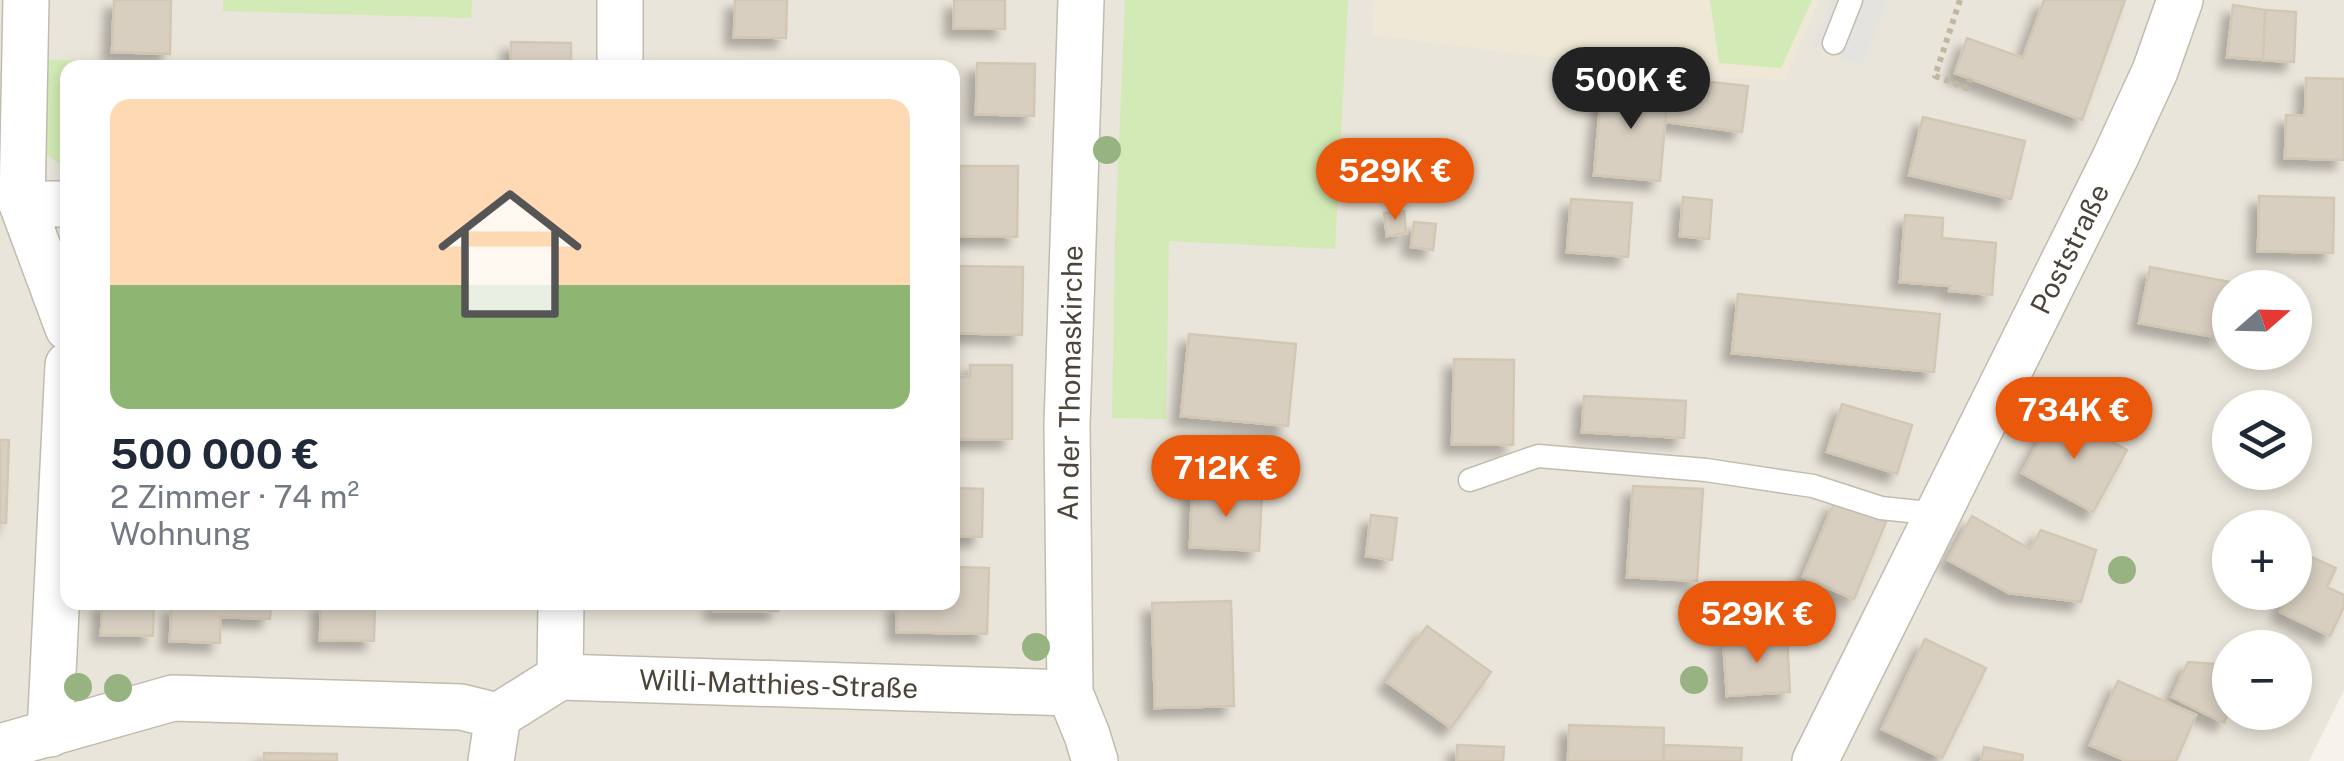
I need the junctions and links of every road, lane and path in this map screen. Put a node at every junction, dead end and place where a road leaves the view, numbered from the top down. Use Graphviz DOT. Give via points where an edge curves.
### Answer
graph roads {
  1 [pos="26,0"];
  2 [pos="620,0"];
  3 [pos="1081,0"];
  4 [pos="1851,0"];
  5 [pos="1960,0"];
  6 [pos="2180,0"];
  7 [pos="1834,43"];
  8 [pos="620,60"];
  9 [pos="1970,79"];
  10 [pos="22,204"];
  11 [pos="60,204"];
  12 [pos="60,306"];
  13 [pos="60,426"];
  14 [pos="1470,480"];
  15 [pos="1938,514"];
  16 [pos="561,610"];
  17 [pos="560,677"];
  18 [pos="1070,693"];
  19 [pos="498,716"];
  20 [pos="18,747"];
  21 [pos="491,761"];
  22 [pos="1095,761"];
  23 [pos="1815,761"];
  1 -- 10 [label="street"];
  2 -- 8 [label="street"];
  3 -- 18 [label="street, An der Thomaskirche" via="1066,424"];
  4 -- 7 [label="lane"];
  5 -- 9 [label="path" via="1935,76 1967,88"];
  6 -- 15 [label="street, Poststraße" via="2115,158"];
  10 -- 11 [label="street"];
  10 -- 12 [label="street"];
  13 -- 20 [label="street"];
  14 -- 15 [label="lane" via="1538,456 1706,470"];
  15 -- 23 [label="street, Poststraße"];
  16 -- 17 [label="street"];
  17 -- 18 [label="street, Willi-Matthies-Straße"];
  17 -- 19 [label="street"];
  18 -- 22 [label="street, An der Thomaskirche"];
  19 -- 20 [label="street" via="461,707 173,698"];
  19 -- 21 [label="street"];
}
